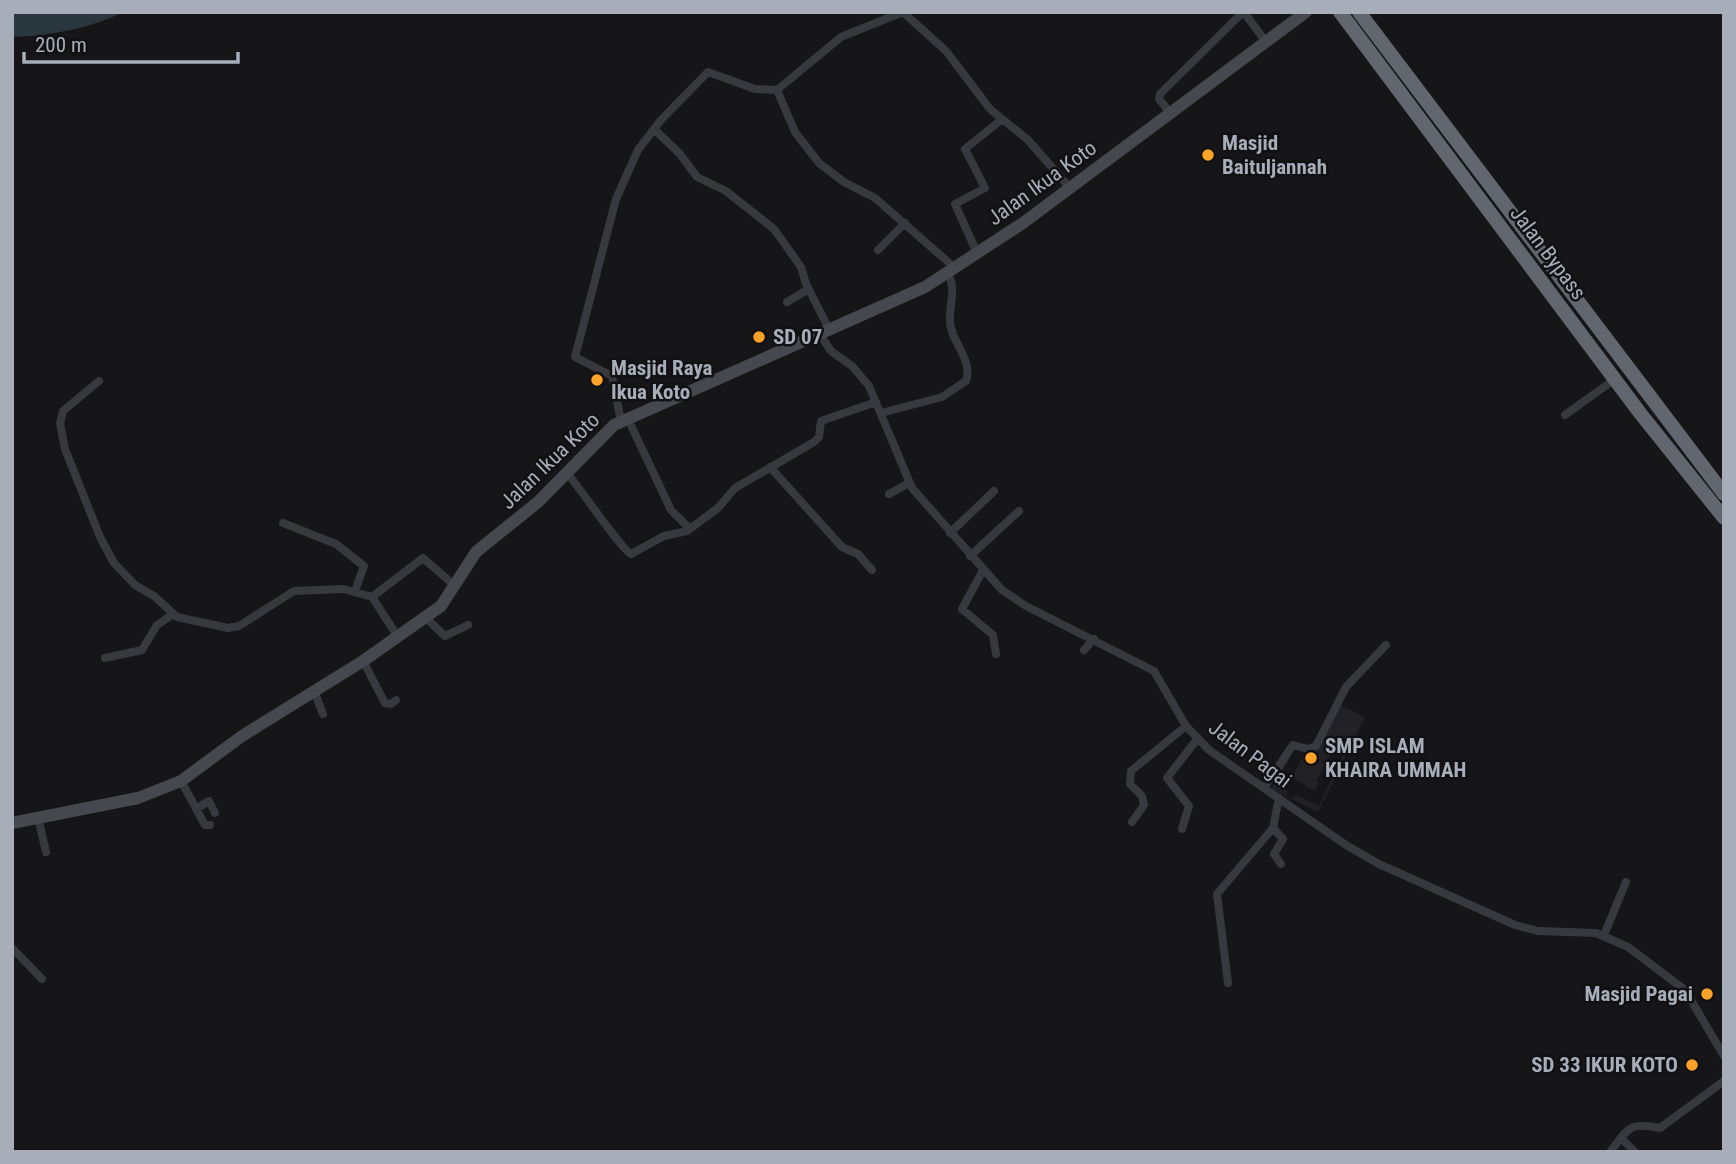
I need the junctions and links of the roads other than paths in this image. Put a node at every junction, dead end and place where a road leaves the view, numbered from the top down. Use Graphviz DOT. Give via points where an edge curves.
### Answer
graph roads {
  1 [pos="1306,12"];
  2 [pos="1340,12"];
  3 [pos="1359,12"];
  4 [pos="903,13"];
  5 [pos="1266,42"];
  6 [pos="777,90"];
  7 [pos="1171,114"];
  8 [pos="1001,120"];
  9 [pos="654,129"];
  10 [pos="1464,165"];
  11 [pos="1070,188"];
  12 [pos="905,223"];
  13 [pos="878,250"];
  14 [pos="977,253"];
  15 [pos="951,270"];
  16 [pos="809,289"];
  17 [pos="787,302"];
  18 [pos="824,331"];
  19 [pos="1615,379"];
  20 [pos="99,381"];
  21 [pos="876,402"];
  22 [pos="881,413"];
  23 [pos="1565,415"];
  24 [pos="624,419"];
  25 [pos="770,467"];
  26 [pos="568,474"];
  27 [pos="909,483"];
  28 [pos="994,491"];
  29 [pos="889,494"];
  30 [pos="1724,494"];
  31 [pos="1019,511"];
  32 [pos="1724,518"];
  33 [pos="283,523"];
  34 [pos="690,529"];
  35 [pos="950,533"];
  36 [pos="970,555"];
  37 [pos="872,570"];
  38 [pos="984,570"];
  39 [pos="455,586"];
  40 [pos="355,591"];
  41 [pos="372,597"];
  42 [pos="172,615"];
  43 [pos="426,618"];
  44 [pos="468,625"];
  45 [pos="398,637"];
  46 [pos="1094,639"];
  47 [pos="1386,645"];
  48 [pos="1084,650"];
  49 [pos="996,654"];
  50 [pos="105,657"];
  51 [pos="363,661"];
  52 [pos="314,691"];
  53 [pos="396,700"];
  54 [pos="323,714"];
  55 [pos="1186,726"];
  56 [pos="1198,738"];
  57 [pos="181,781"];
  58 [pos="1264,788"];
  59 [pos="1279,798"];
  60 [pos="196,808"];
  61 [pos="215,813"];
  62 [pos="38,817"];
  63 [pos="1132,821"];
  64 [pos="12,823"];
  65 [pos="210,825"];
  66 [pos="1273,828"];
  67 [pos="1182,829"];
  68 [pos="46,852"];
  69 [pos="1282,864"];
  70 [pos="1626,882"];
  71 [pos="1604,935"];
  72 [pos="12,948"];
  73 [pos="42,979"];
  74 [pos="1228,983"];
  75 [pos="1724,1056"];
  76 [pos="1724,1081"];
  77 [pos="1621,1138"];
  78 [pos="1609,1152"];
  79 [pos="1636,1152"];
  1 -- 5 [label="street, Jalan Ikua Koto"];
  2 -- 10 [label="highway, Jalan Bypass"];
  3 -- 10 [label="highway"];
  4 -- 6 [label="street" via="841,37"];
  4 -- 8 [label="street" via="946,51"];
  5 -- 7 [label="street, Jalan Ikua Koto"];
  5 -- 7 [label="street" via="1241,14 1160,94"];
  6 -- 9 [label="street" via="755,89 708,72"];
  6 -- 12 [label="street" via="789,121 818,163 875,198"];
  7 -- 11 [label="street, Jalan Ikua Koto"];
  8 -- 11 [label="street" via="1028,140"];
  8 -- 14 [label="street" via="965,149 985,187 955,204"];
  9 -- 16 [label="street, Jalan Pagai" via="697,177 718,186 769,223 801,267"];
  9 -- 24 [label="street" via="638,150 616,199 575,357 612,376"];
  10 -- 19 [label="highway, Jalan Bypass"];
  10 -- 30 [label="highway"];
  11 -- 14 [label="street, Jalan Ikua Koto"];
  12 -- 13 [label="street"];
  12 -- 15 [label="street"];
  14 -- 15 [label="street, Jalan Ikua Koto"];
  15 -- 18 [label="street, Jalan Ikua Koto" via="900,300"];
  15 -- 22 [label="street" via="950,326 968,367 966,381 942,397"];
  16 -- 17 [label="street"];
  16 -- 18 [label="street, Jalan Pagai"];
  18 -- 21 [label="street, Jalan Pagai" via="831,351 862,376"];
  18 -- 24 [label="street, Jalan Ikua Koto"];
  19 -- 23 [label="street"];
  19 -- 32 [label="highway, Jalan Bypass"];
  20 -- 42 [label="street" via="63,411 60,423 65,449 114,563"];
  21 -- 22 [label="street, Jalan Pagai"];
  21 -- 25 [label="street" via="821,421 817,440"];
  22 -- 27 [label="street, Jalan Pagai"];
  24 -- 26 [label="street, Jalan Ikua Koto" via="600,437"];
  24 -- 34 [label="street" via="671,510"];
  25 -- 34 [label="street" via="735,488"];
  25 -- 37 [label="street" via="842,547 858,554"];
  26 -- 34 [label="street" via="627,553"];
  26 -- 39 [label="street, Jalan Ikua Koto" via="476,552"];
  27 -- 29 [label="street"];
  27 -- 35 [label="street, Jalan Pagai"];
  28 -- 35 [label="street"];
  31 -- 36 [label="street"];
  33 -- 40 [label="street" via="336,544 364,566"];
  35 -- 36 [label="street, Jalan Pagai"];
  36 -- 38 [label="street, Jalan Pagai"];
  38 -- 46 [label="street, Jalan Pagai" via="1010,597"];
  38 -- 49 [label="street" via="962,609 993,635"];
  39 -- 41 [label="street" via="423,558"];
  39 -- 43 [label="street, Jalan Ikua Koto" via="442,606"];
  40 -- 41 [label="street"];
  40 -- 42 [label="street" via="301,589 234,628"];
  41 -- 45 [label="street"];
  42 -- 50 [label="street" via="157,625 142,650"];
  43 -- 44 [label="street" via="445,636"];
  43 -- 45 [label="street, Jalan Ikua Koto"];
  45 -- 51 [label="street, Jalan Ikua Koto"];
  46 -- 48 [label="street"];
  46 -- 55 [label="street, Jalan Pagai" via="1154,671"];
  47 -- 58 [label="street" via="1350,681 1316,746 1293,745"];
  51 -- 52 [label="street, Jalan Ikua Koto"];
  51 -- 53 [label="street" via="385,703"];
  52 -- 54 [label="street"];
  52 -- 57 [label="street, Jalan Ikua Koto"];
  55 -- 56 [label="street, Jalan Pagai"];
  55 -- 63 [label="street" via="1131,771 1130,784 1144,805"];
  56 -- 58 [label="street, Jalan Pagai"];
  56 -- 67 [label="street" via="1167,778 1189,806"];
  57 -- 60 [label="street"];
  57 -- 62 [label="street, Jalan Ikua Koto" via="138,798"];
  58 -- 59 [label="street, Jalan Pagai"];
  59 -- 66 [label="street"];
  59 -- 71 [label="street, Jalan Pagai" via="1362,855 1492,916 1524,929"];
  60 -- 61 [label="street" via="209,801"];
  60 -- 65 [label="street" via="205,825"];
  62 -- 64 [label="street, Jalan Ikua Koto"];
  62 -- 68 [label="street"];
  66 -- 69 [label="street" via="1283,838 1274,854"];
  66 -- 74 [label="street" via="1217,894"];
  70 -- 71 [label="street"];
  71 -- 75 [label="street, Jalan Pagai" via="1676,981"];
  72 -- 73 [label="street"];
  76 -- 77 [label="street" via="1660,1128 1640,1123"];
  77 -- 78 [label="street"];
  77 -- 79 [label="street"];
}
